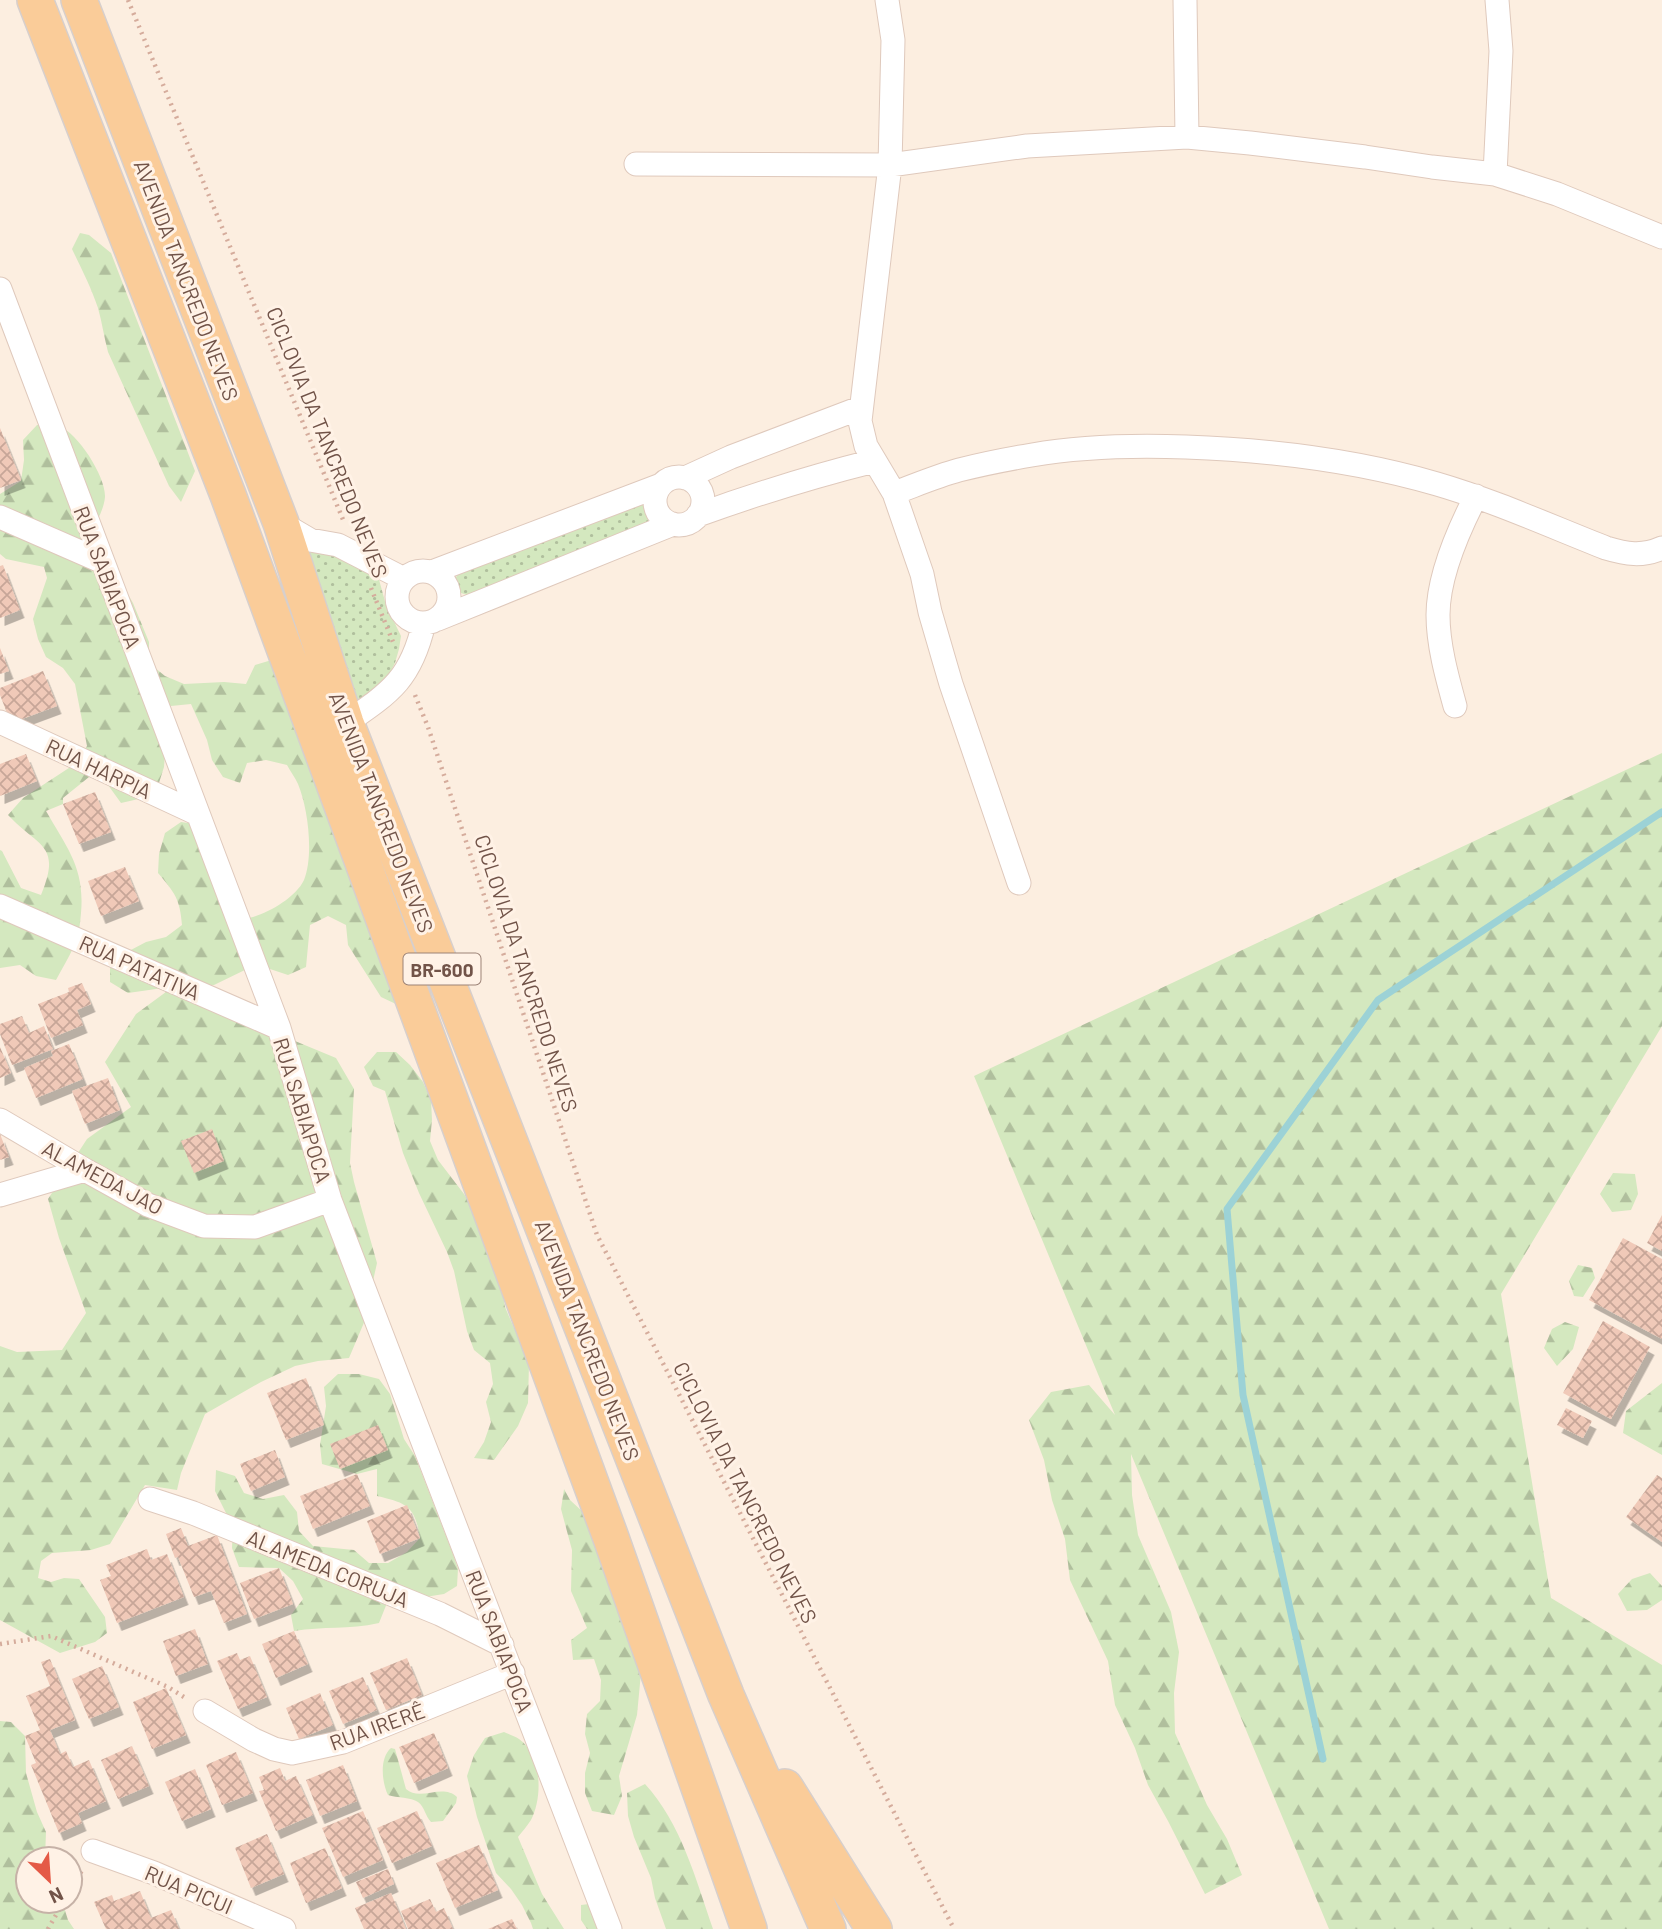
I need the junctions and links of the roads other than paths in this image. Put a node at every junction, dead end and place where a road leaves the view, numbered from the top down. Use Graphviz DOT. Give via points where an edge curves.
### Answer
graph roads {
  1 [pos="35,0"];
  2 [pos="79,0"];
  3 [pos="887,0"];
  4 [pos="1185,0"];
  5 [pos="1497,0"];
  6 [pos="1187,137"];
  7 [pos="636,164"];
  8 [pos="890,164"];
  9 [pos="1496,174"];
  10 [pos="1662,237"];
  11 [pos="0,289"];
  12 [pos="5,315"];
  13 [pos="860,408"];
  14 [pos="874,461"];
  15 [pos="685,478"];
  16 [pos="661,485"];
  17 [pos="894,492"];
  18 [pos="1476,496"];
  19 [pos="698,515"];
  20 [pos="0,517"];
  21 [pos="281,523"];
  22 [pos="673,524"];
  23 [pos="1662,548"];
  24 [pos="103,562"];
  25 [pos="432,572"];
  26 [pos="404,579"];
  27 [pos="431,621"];
  28 [pos="1455,706"];
  29 [pos="0,722"];
  30 [pos="346,723"];
  31 [pos="198,814"];
  32 [pos="1019,883"];
  33 [pos="0,906"];
  34 [pos="279,1028"];
  35 [pos="0,1120"];
  36 [pos="85,1170"];
  37 [pos="0,1195"];
  38 [pos="330,1200"];
  39 [pos="150,1499"];
  40 [pos="502,1645"];
  41 [pos="513,1673"];
  42 [pos="726,1695"];
  43 [pos="205,1711"];
  44 [pos="674,1719"];
  45 [pos="93,1851"];
  46 [pos="284,1929"];
  47 [pos="610,1929"];
  48 [pos="728,1929"];
  49 [pos="749,1929"];
  50 [pos="828,1929"];
  51 [pos="874,1929"];
  1 -- 44 [label="main road, AVENIDA TANCREDO NEVES / BR-600" via="228,495"];
  2 -- 21 [label="main road, AVENIDA TANCREDO NEVES / BR-600"];
  3 -- 8 [label="street" via="893,40"];
  4 -- 6 [label="street"];
  5 -- 9 [label="street" via="1501,51"];
  6 -- 8 [label="street" via="1027,146"];
  6 -- 9 [label="street"];
  7 -- 8 [label="street"];
  8 -- 13 [label="street"];
  9 -- 10 [label="street"];
  11 -- 12 [label="street, RUA SABIAPOCA"];
  12 -- 24 [label="street, RUA SABIAPOCA"];
  13 -- 14 [label="street" via="862,434"];
  13 -- 15 [label="street"];
  14 -- 17 [label="street"];
  14 -- 19 [label="street"];
  15 -- 16 [label="street"];
  15 -- 19 [label="street" via="701,493"];
  16 -- 22 [label="street" via="654,500 656,508"];
  16 -- 25 [label="street"];
  17 -- 18 [label="street" via="960,470 1031,455 1120,445 1294,454 1395,473"];
  17 -- 32 [label="street" via="922,574 951,684"];
  18 -- 23 [label="street" via="1627,555"];
  18 -- 28 [label="street" via="1460,528 1438,615"];
  19 -- 22 [label="street" via="691,522"];
  20 -- 24 [label="street"];
  21 -- 26 [label="street" via="310,540 338,545"];
  21 -- 30 [label="main road, AVENIDA TANCREDO NEVES / BR-600"];
  22 -- 27 [label="street"];
  24 -- 31 [label="street, RUA SABIAPOCA"];
  25 -- 26 [label="street" via="422,570"];
  25 -- 27 [label="street" via="446,584 449,603 445,612"];
  26 -- 27 [label="street" via="396,595 401,612 407,618"];
  27 -- 30 [label="street" via="405,674 382,698"];
  29 -- 31 [label="street, RUA HARPIA"];
  30 -- 42 [label="main road, AVENIDA TANCREDO NEVES / BR-600"];
  31 -- 34 [label="street, RUA SABIAPOCA"];
  33 -- 34 [label="street, RUA PATATIVA"];
  34 -- 38 [label="street, RUA SABIAPOCA"];
  35 -- 36 [label="street, ALAMEDA JAO"];
  36 -- 37 [label="street"];
  36 -- 38 [label="street, ALAMEDA JAO" via="148,1205 204,1226 255,1227"];
  38 -- 40 [label="street, RUA SABIAPOCA"];
  39 -- 40 [label="street, ALAMEDA CORUJA" via="428,1609"];
  40 -- 41 [label="street, RUA SABIAPOCA"];
  41 -- 43 [label="street, RUA IRERÊ" via="342,1742 292,1753 254,1740"];
  41 -- 47 [label="street, RUA SABIAPOCA"];
  42 -- 50 [label="main road, AVENIDA TANCREDO NEVES / BR-600"];
  42 -- 51 [label="main road"];
  44 -- 48 [label="main road"];
  44 -- 49 [label="main road, AVENIDA TANCREDO NEVES / BR-600"];
  45 -- 46 [label="street, RUA PICUI"];
}
